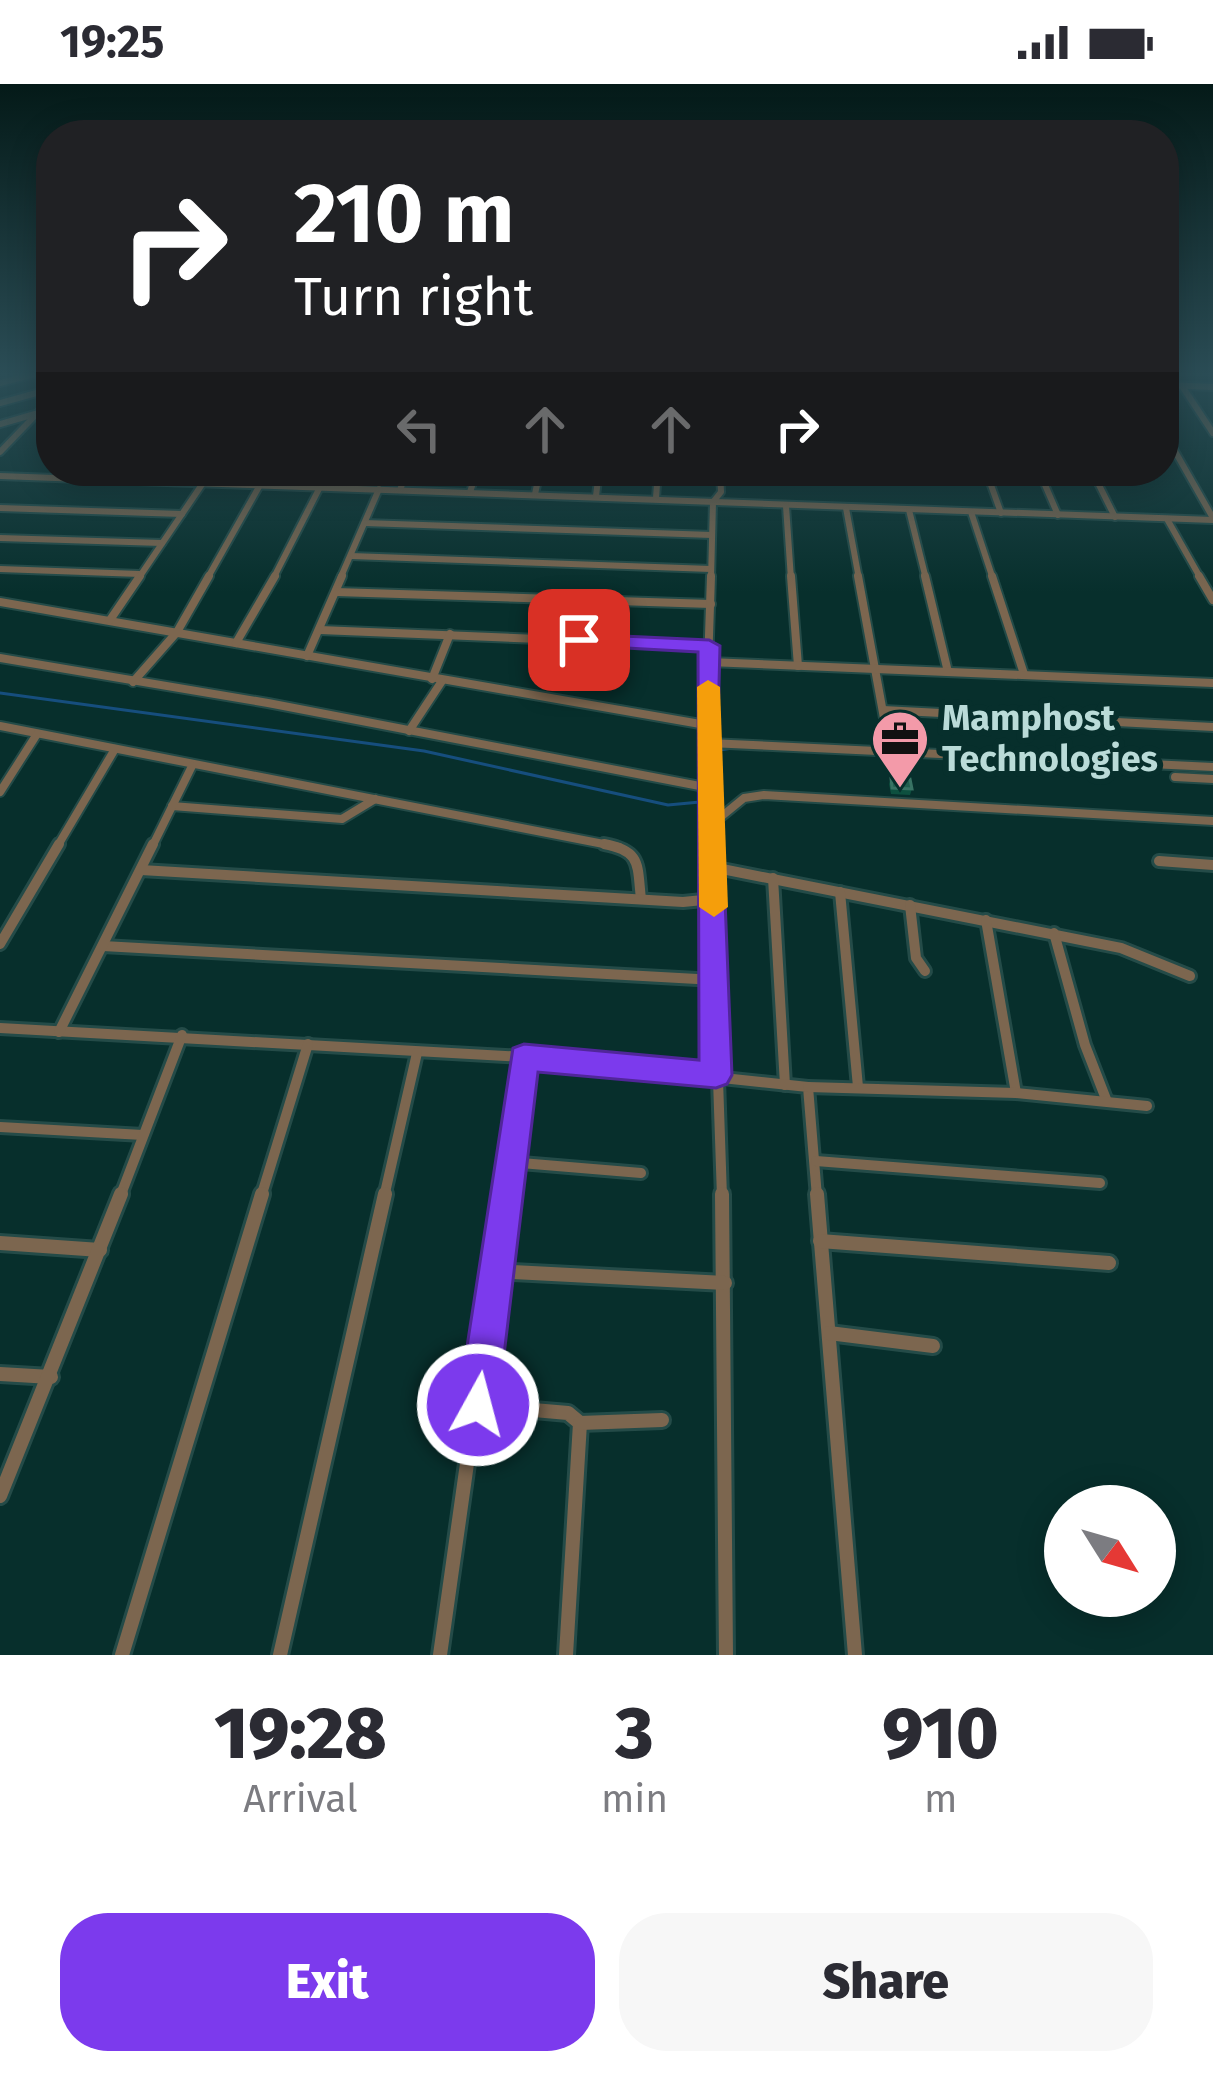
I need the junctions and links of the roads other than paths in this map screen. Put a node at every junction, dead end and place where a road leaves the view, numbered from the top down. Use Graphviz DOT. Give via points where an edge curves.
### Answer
graph roads {
  1 [pos="1179,458"];
  2 [pos="0,476"];
  3 [pos="36,477"];
  4 [pos="205,486"];
  5 [pos="259,486"];
  6 [pos="300,486"];
  7 [pos="401,486"];
  8 [pos="472,486"];
  9 [pos="537,486"];
  10 [pos="597,486"];
  11 [pos="657,486"];
  12 [pos="721,486"];
  13 [pos="991,486"];
  14 [pos="1045,486"];
  15 [pos="1100,486"];
  16 [pos="320,487"];
  17 [pos="379,489"];
  18 [pos="1197,489"];
  19 [pos="400,490"];
  20 [pos="1213,490"];
  21 [pos="470,492"];
  22 [pos="535,494"];
  23 [pos="596,496"];
  24 [pos="656,498"];
  25 [pos="712,502"];
  26 [pos="786,506"];
  27 [pos="0,508"];
  28 [pos="846,508"];
  29 [pos="909,510"];
  30 [pos="971,512"];
  31 [pos="1001,513"];
  32 [pos="182,514"];
  33 [pos="1058,515"];
  34 [pos="1115,517"];
  35 [pos="1167,519"];
  36 [pos="1213,519"];
  37 [pos="365,523"];
  38 [pos="712,535"];
  39 [pos="0,538"];
  40 [pos="162,543"];
  41 [pos="351,556"];
  42 [pos="0,569"];
  43 [pos="711,569"];
  44 [pos="140,574"];
  45 [pos="336,592"];
  46 [pos="1213,600"];
  47 [pos="0,602"];
  48 [pos="711,604"];
  49 [pos="110,620"];
  50 [pos="320,630"];
  51 [pos="177,632"];
  52 [pos="449,634"];
  53 [pos="236,643"];
  54 [pos="709,646"];
  55 [pos="307,656"];
  56 [pos="0,658"];
  57 [pos="710,662"];
  58 [pos="798,666"];
  59 [pos="876,669"];
  60 [pos="948,672"];
  61 [pos="1024,674"];
  62 [pos="437,680"];
  63 [pos="133,682"];
  64 [pos="1213,682"];
  65 [pos="883,710"];
  66 [pos="706,724"];
  67 [pos="0,726"];
  68 [pos="1213,727"];
  69 [pos="409,731"];
  70 [pos="38,734"];
  71 [pos="709,743"];
  72 [pos="115,749"];
  73 [pos="890,752"];
  74 [pos="192,766"];
  75 [pos="1213,767"];
  76 [pos="1175,777"];
  77 [pos="1213,779"];
  78 [pos="710,788"];
  79 [pos="0,792"];
  80 [pos="375,800"];
  81 [pos="172,806"];
  82 [pos="1213,821"];
  83 [pos="711,825"];
  84 [pos="1159,861"];
  85 [pos="1213,865"];
  86 [pos="712,867"];
  87 [pos="141,870"];
  88 [pos="772,878"];
  89 [pos="840,892"];
  90 [pos="641,899"];
  91 [pos="713,899"];
  92 [pos="910,905"];
  93 [pos="986,920"];
  94 [pos="1054,933"];
  95 [pos="0,944"];
  96 [pos="103,946"];
  97 [pos="925,971"];
  98 [pos="1190,976"];
  99 [pos="715,980"];
  100 [pos="0,1028"];
  101 [pos="59,1032"];
  102 [pos="182,1035"];
  103 [pos="308,1044"];
  104 [pos="417,1053"];
  105 [pos="524,1057"];
  106 [pos="716,1075"];
  107 [pos="785,1085"];
  108 [pos="808,1087"];
  109 [pos="857,1088"];
  110 [pos="1016,1093"];
  111 [pos="1106,1100"];
  112 [pos="1147,1106"];
  113 [pos="0,1127"];
  114 [pos="143,1136"];
  115 [pos="816,1161"];
  116 [pos="509,1162"];
  117 [pos="641,1173"];
  118 [pos="1100,1183"];
  119 [pos="820,1241"];
  120 [pos="0,1243"];
  121 [pos="100,1250"];
  122 [pos="1108,1263"];
  123 [pos="494,1271"];
  124 [pos="725,1283"];
  125 [pos="830,1333"];
  126 [pos="933,1346"];
  127 [pos="0,1374"];
  128 [pos="51,1377"];
  129 [pos="478,1405"];
  130 [pos="662,1420"];
  131 [pos="580,1423"];
  132 [pos="0,1496"];
  133 [pos="122,1655"];
  134 [pos="280,1655"];
  135 [pos="440,1655"];
  136 [pos="566,1655"];
  137 [pos="726,1655"];
  138 [pos="855,1655"];
  1 -- 18 [label="street"];
  2 -- 3 [label="street"];
  4 -- 32 [label="street"];
  5 -- 51 [label="street"];
  6 -- 16 [label="street"];
  7 -- 19 [label="street"];
  8 -- 21 [label="street"];
  9 -- 22 [label="street"];
  10 -- 23 [label="street"];
  11 -- 24 [label="street"];
  12 -- 25 [label="street"];
  13 -- 31 [label="street"];
  14 -- 33 [label="street"];
  15 -- 34 [label="street"];
  16 -- 17 [label="street"];
  16 -- 53 [label="street"];
  17 -- 19 [label="street"];
  17 -- 37 [label="street"];
  18 -- 20 [label="street"];
  18 -- 36 [label="street"];
  19 -- 21 [label="street"];
  21 -- 22 [label="street"];
  22 -- 23 [label="street"];
  23 -- 24 [label="street"];
  24 -- 25 [label="street"];
  25 -- 26 [label="street"];
  25 -- 38 [label="street"];
  26 -- 28 [label="street"];
  26 -- 58 [label="street"];
  27 -- 32 [label="street"];
  28 -- 29 [label="street"];
  28 -- 59 [label="street"];
  29 -- 30 [label="street"];
  29 -- 60 [label="street"];
  30 -- 31 [label="street"];
  30 -- 61 [label="street"];
  31 -- 33 [label="street"];
  32 -- 40 [label="street"];
  33 -- 34 [label="street"];
  34 -- 35 [label="street"];
  35 -- 36 [label="street"];
  35 -- 46 [label="street"];
  37 -- 38 [label="street"];
  37 -- 41 [label="street"];
  38 -- 43 [label="street"];
  39 -- 40 [label="street"];
  40 -- 44 [label="street"];
  41 -- 43 [label="street"];
  41 -- 45 [label="street"];
  42 -- 44 [label="street"];
  43 -- 48 [label="street"];
  44 -- 49 [label="street"];
  45 -- 48 [label="street"];
  45 -- 50 [label="street"];
  47 -- 49 [label="street"];
  48 -- 54 [label="street"];
  49 -- 51 [label="street"];
  50 -- 52 [label="street"];
  50 -- 55 [label="street"];
  51 -- 53 [label="street"];
  51 -- 63 [label="street"];
  52 -- 54 [label="street"];
  52 -- 62 [label="street"];
  53 -- 55 [label="street"];
  54 -- 57 [label="street"];
  55 -- 62 [label="street"];
  56 -- 63 [label="street"];
  57 -- 58 [label="street"];
  57 -- 66 [label="street"];
  58 -- 59 [label="street"];
  59 -- 60 [label="street"];
  59 -- 65 [label="street"];
  60 -- 61 [label="street"];
  61 -- 64 [label="street"];
  62 -- 66 [label="street"];
  62 -- 69 [label="street"];
  63 -- 69 [label="street"];
  65 -- 68 [label="street"];
  65 -- 73 [label="street"];
  66 -- 71 [label="street"];
  67 -- 70 [label="street"];
  69 -- 78 [label="street"];
  70 -- 72 [label="street"];
  70 -- 79 [label="street"];
  71 -- 73 [label="street"];
  71 -- 78 [label="street"];
  72 -- 74 [label="street"];
  72 -- 95 [label="street"];
  73 -- 75 [label="street"];
  74 -- 80 [label="street"];
  74 -- 81 [label="street"];
  76 -- 77 [label="street"];
  78 -- 83 [label="street"];
  80 -- 81 [label="street" via="342,819"];
  80 -- 90 [label="street" via="626,848 636,860"];
  81 -- 87 [label="street"];
  82 -- 83 [label="street" via="764,795 744,798"];
  83 -- 86 [label="street"];
  84 -- 85 [label="street"];
  86 -- 88 [label="street"];
  86 -- 91 [label="street"];
  87 -- 90 [label="street"];
  87 -- 96 [label="street"];
  88 -- 89 [label="street"];
  88 -- 107 [label="street"];
  89 -- 92 [label="street"];
  89 -- 109 [label="street"];
  90 -- 91 [label="street"];
  91 -- 99 [label="street"];
  92 -- 93 [label="street"];
  92 -- 97 [label="street"];
  93 -- 94 [label="street"];
  93 -- 110 [label="street"];
  94 -- 98 [label="street"];
  94 -- 111 [label="street"];
  96 -- 99 [label="street"];
  96 -- 101 [label="street"];
  99 -- 106 [label="street"];
  100 -- 101 [label="street"];
  101 -- 102 [label="street"];
  102 -- 103 [label="street"];
  102 -- 114 [label="street"];
  103 -- 104 [label="street"];
  103 -- 133 [label="street"];
  104 -- 105 [label="street"];
  104 -- 134 [label="street"];
  105 -- 106 [label="street"];
  105 -- 116 [label="street"];
  106 -- 107 [label="street"];
  106 -- 124 [label="street"];
  107 -- 108 [label="street"];
  108 -- 109 [label="street"];
  108 -- 115 [label="street"];
  109 -- 110 [label="street"];
  110 -- 111 [label="street"];
  111 -- 112 [label="street"];
  113 -- 114 [label="street"];
  114 -- 121 [label="street"];
  115 -- 118 [label="street"];
  115 -- 119 [label="street"];
  116 -- 117 [label="street"];
  116 -- 123 [label="street"];
  119 -- 122 [label="street"];
  119 -- 125 [label="street"];
  120 -- 121 [label="street"];
  121 -- 128 [label="street"];
  123 -- 124 [label="street"];
  123 -- 129 [label="street"];
  124 -- 137 [label="street"];
  125 -- 126 [label="street"];
  125 -- 138 [label="street"];
  127 -- 128 [label="street"];
  128 -- 132 [label="street"];
  129 -- 131 [label="street" via="568,1413"];
  129 -- 135 [label="street"];
  130 -- 131 [label="street"];
  131 -- 136 [label="street"];
}
